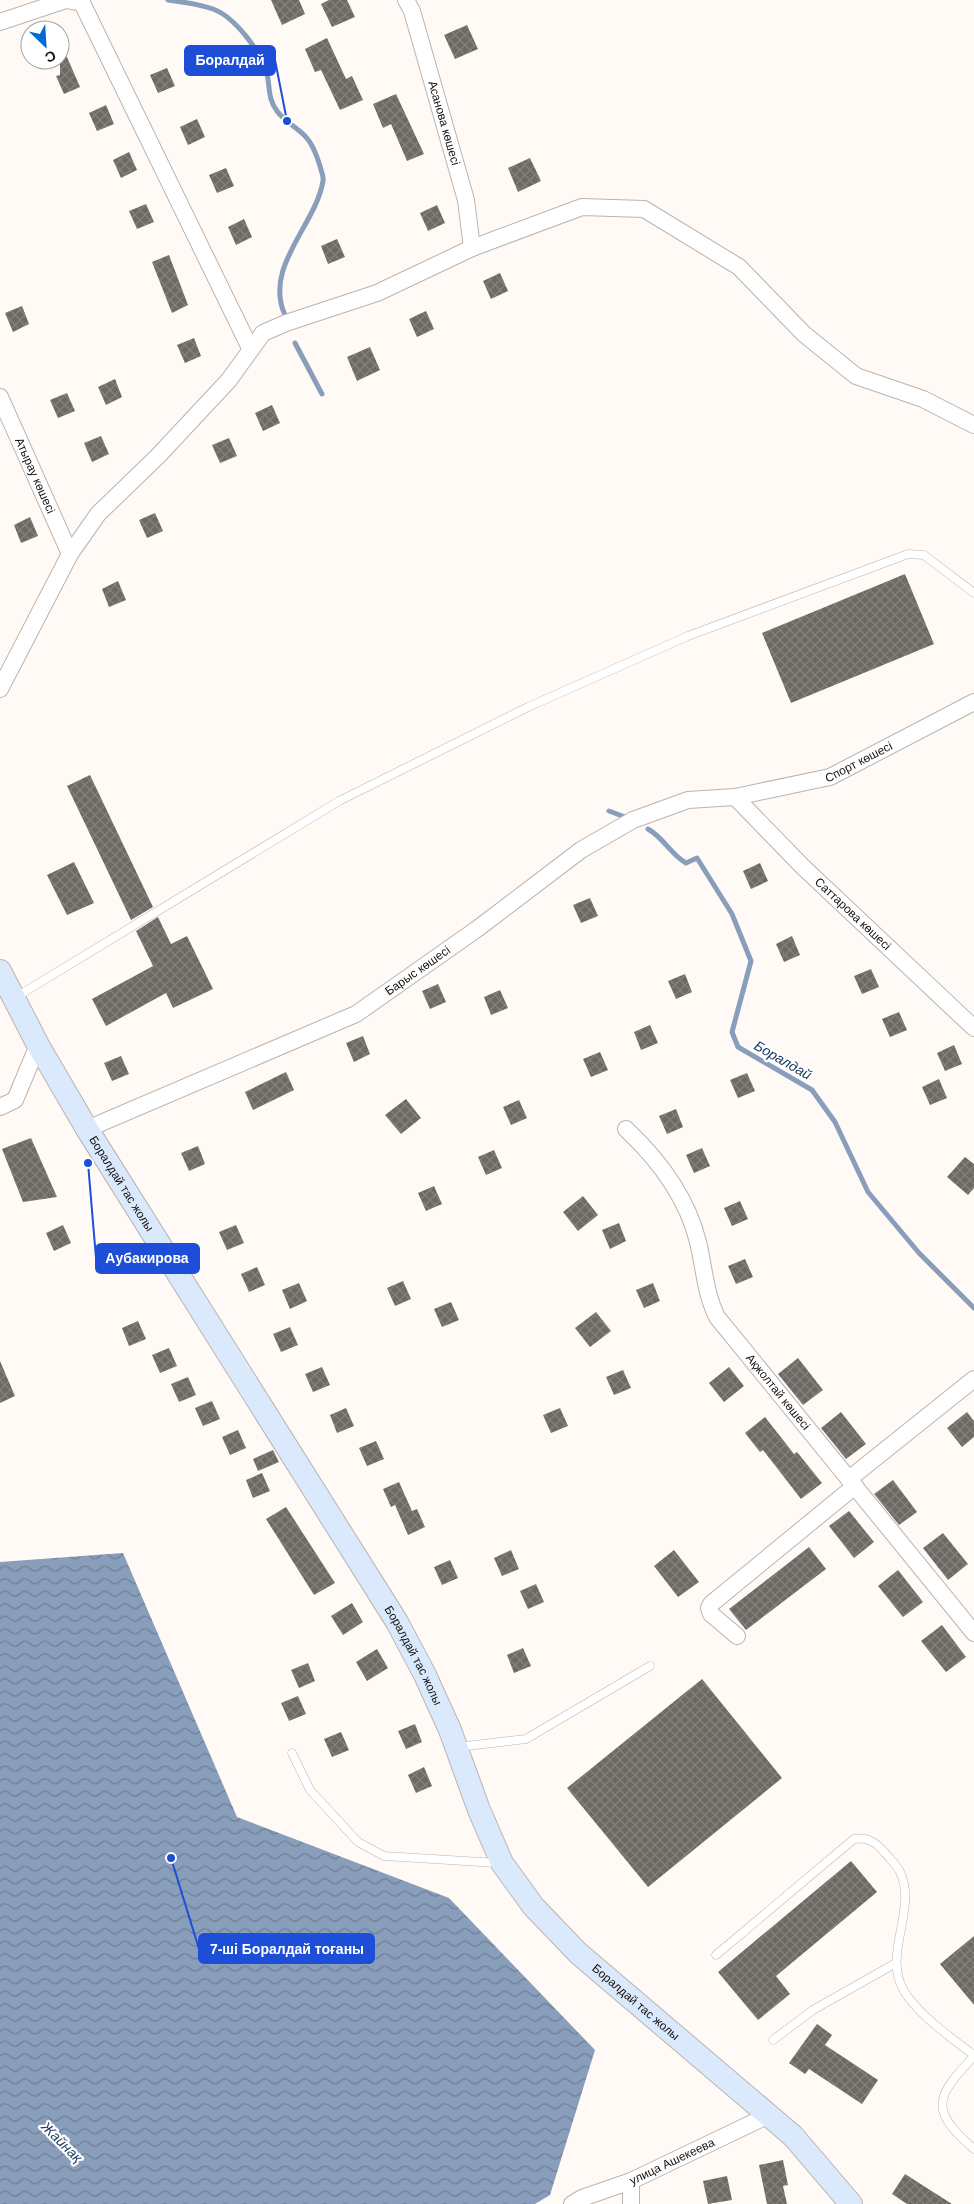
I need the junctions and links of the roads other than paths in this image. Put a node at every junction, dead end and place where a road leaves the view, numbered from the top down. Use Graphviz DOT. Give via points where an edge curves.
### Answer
graph roads {
  1 [pos="66,0"];
  2 [pos="406,0"];
  3 [pos="0,22"];
  4 [pos="472,248"];
  5 [pos="250,348"];
  6 [pos="0,397"];
  7 [pos="974,425"];
  8 [pos="70,554"];
  9 [pos="974,593"];
  10 [pos="0,689"];
  11 [pos="974,702"];
  12 [pos="735,797"];
  13 [pos="0,971"];
  14 [pos="14,998"];
  15 [pos="974,1028"];
  16 [pos="38,1046"];
  17 [pos="0,1107"];
  18 [pos="87,1129"];
  19 [pos="626,1129"];
  20 [pos="974,1380"];
  21 [pos="852,1482"];
  22 [pos="974,1632"];
  23 [pos="737,1636"];
  24 [pos="650,1666"];
  25 [pos="456,1748"];
  26 [pos="292,1753"];
  27 [pos="502,1864"];
  28 [pos="716,1955"];
  29 [pos="896,1963"];
  30 [pos="772,2040"];
  31 [pos="974,2055"];
  32 [pos="770,2115"];
  33 [pos="974,2149"];
  34 [pos="631,2181"];
  35 [pos="572,2204"];
  36 [pos="631,2204"];
  37 [pos="851,2204"];
  1 -- 3 [label="street"];
  1 -- 5 [label="street" via="82,3"];
  2 -- 4 [label="street, Асанова көшесі" via="412,11 466,200"];
  4 -- 5 [label="street" via="376,293 286,322 263,334"];
  4 -- 7 [label="street" via="582,207 644,209 740,267 804,334 856,376 923,399"];
  5 -- 8 [label="street" via="222,386 158,456 98,514"];
  6 -- 8 [label="street, Атырау көшесі"];
  8 -- 10 [label="street"];
  9 -- 14 [label="lane" via="924,556 908,554 688,636 528,707 338,801"];
  11 -- 12 [label="street, Спорт көшесі" via="830,777"];
  12 -- 15 [label="street, Саттарова көшесі" via="802,866"];
  12 -- 18 [label="street, Барыс көшесі" via="688,800 634,820 581,850 477,929 356,1014"];
  13 -- 14 [label="main road, Боралдай тас жолы"];
  14 -- 16 [label="main road, Боралдай тас жолы"];
  16 -- 17 [label="street" via="14,1100"];
  16 -- 18 [label="main road, Боралдай тас жолы"];
  18 -- 25 [label="main road, Боралдай тас жолы" via="397,1622"];
  19 -- 21 [label="street, Ақжолтай көшесі" via="645,1147 688,1210 711,1305 717,1316"];
  20 -- 21 [label="street"];
  21 -- 22 [label="street, Ақжолтай көшесі"];
  21 -- 23 [label="street" via="711,1604 711,1614"];
  24 -- 25 [label="lane" via="526,1739"];
  25 -- 27 [label="main road, Боралдай тас жолы"];
  26 -- 27 [label="lane" via="310,1790 358,1842 384,1856"];
  27 -- 32 [label="main road, Боралдай тас жолы" via="533,1906 578,1953"];
  28 -- 29 [label="lane" via="854,1839 865,1838 878,1845 900,1872 905,1893"];
  29 -- 30 [label="lane" via="813,2010"];
  29 -- 31 [label="lane" via="904,1990 940,2030"];
  31 -- 33 [label="lane" via="942,2096 944,2117"];
  32 -- 34 [label="street, улица Ашекеева"];
  32 -- 37 [label="main road, Боралдай тас жолы" via="794,2136"];
  34 -- 35 [label="street, улица Ашекеева"];
  34 -- 36 [label="street"];
}
